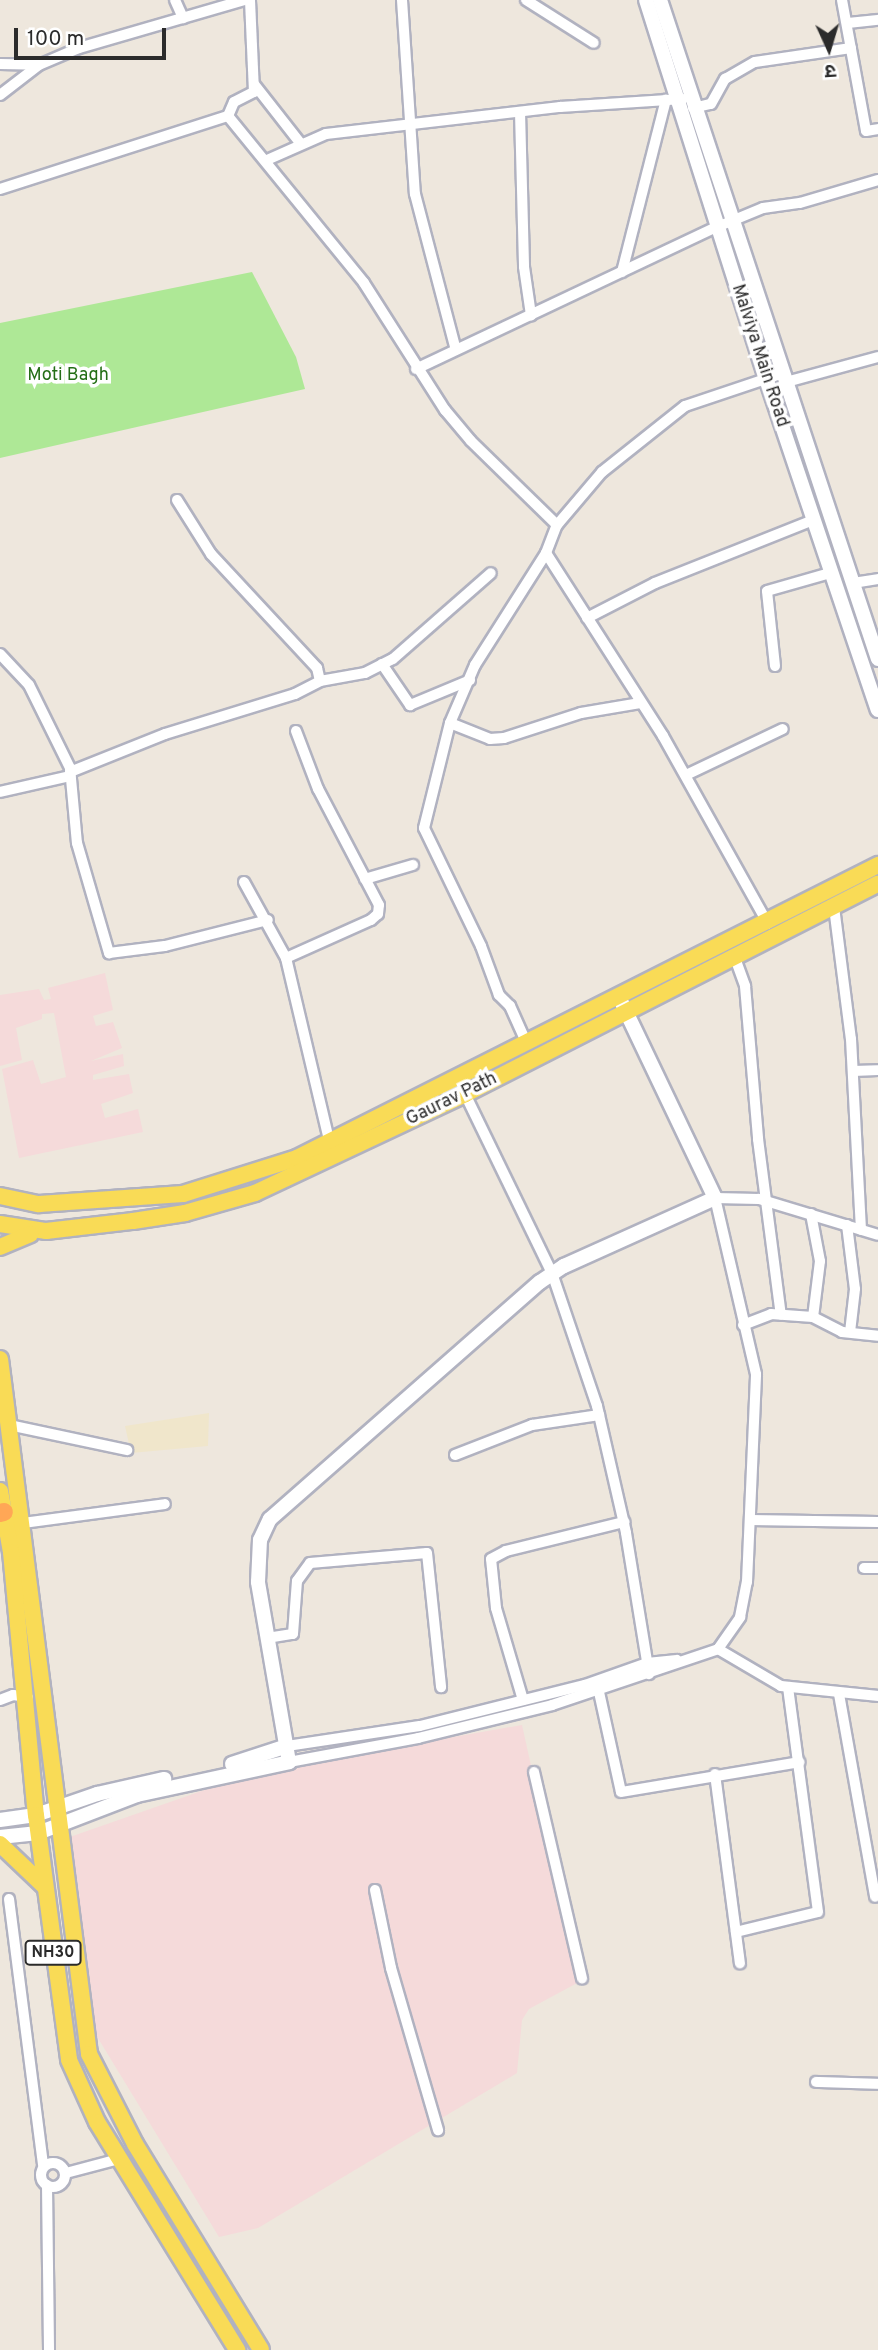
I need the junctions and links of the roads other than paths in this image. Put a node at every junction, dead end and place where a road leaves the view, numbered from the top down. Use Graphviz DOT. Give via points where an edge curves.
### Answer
graph roads {
  1 [pos="175,0"];
  2 [pos="244,0"];
  3 [pos="250,0"];
  4 [pos="402,0"];
  5 [pos="526,0"];
  6 [pos="646,0"];
  7 [pos="660,0"];
  8 [pos="842,0"];
  9 [pos="183,18"];
  10 [pos="878,20"];
  11 [pos="848,23"];
  12 [pos="594,43"];
  13 [pos="850,48"];
  14 [pos="0,64"];
  15 [pos="38,65"];
  16 [pos="254,84"];
  17 [pos="0,95"];
  18 [pos="681,101"];
  19 [pos="520,112"];
  20 [pos="228,116"];
  21 [pos="409,124"];
  22 [pos="878,130"];
  23 [pos="300,144"];
  24 [pos="267,160"];
  25 [pos="878,180"];
  26 [pos="0,190"];
  27 [pos="733,222"];
  28 [pos="717,227"];
  29 [pos="622,272"];
  30 [pos="531,314"];
  31 [pos="456,350"];
  32 [pos="878,357"];
  33 [pos="416,369"];
  34 [pos="784,378"];
  35 [pos="766,380"];
  36 [pos="177,500"];
  37 [pos="813,520"];
  38 [pos="557,525"];
  39 [pos="545,553"];
  40 [pos="491,573"];
  41 [pos="830,573"];
  42 [pos="878,579"];
  43 [pos="853,583"];
  44 [pos="587,618"];
  45 [pos="0,654"];
  46 [pos="878,659"];
  47 [pos="382,664"];
  48 [pos="775,666"];
  49 [pos="470,680"];
  50 [pos="320,681"];
  51 [pos="640,703"];
  52 [pos="878,710"];
  53 [pos="450,723"];
  54 [pos="783,729"];
  55 [pos="296,731"];
  56 [pos="70,774"];
  57 [pos="685,775"];
  58 [pos="0,792"];
  59 [pos="413,864"];
  60 [pos="878,865"];
  61 [pos="365,879"];
  62 [pos="244,882"];
  63 [pos="878,884"];
  64 [pos="834,906"];
  65 [pos="268,920"];
  66 [pos="766,922"];
  67 [pos="776,936"];
  68 [pos="286,957"];
  69 [pos="735,958"];
  70 [pos="619,997"];
  71 [pos="627,1013"];
  72 [pos="527,1044"];
  73 [pos="878,1070"];
  74 [pos="853,1071"];
  75 [pos="465,1094"];
  76 [pos="332,1150"];
  77 [pos="0,1196"];
  78 [pos="715,1198"];
  79 [pos="765,1201"];
  80 [pos="811,1214"];
  81 [pos="0,1224"];
  82 [pos="847,1225"];
  83 [pos="861,1230"];
  84 [pos="46,1231"];
  85 [pos="878,1235"];
  86 [pos="0,1247"];
  87 [pos="552,1273"];
  88 [pos="781,1315"];
  89 [pos="813,1317"];
  90 [pos="743,1325"];
  91 [pos="850,1332"];
  92 [pos="878,1336"];
  93 [pos="0,1359"];
  94 [pos="599,1415"];
  95 [pos="9,1425"];
  96 [pos="127,1450"];
  97 [pos="454,1455"];
  98 [pos="0,1491"];
  99 [pos="165,1504"];
  100 [pos="2,1512"];
  101 [pos="750,1520"];
  102 [pos="624,1522"];
  103 [pos="878,1522"];
  104 [pos="23,1523"];
  105 [pos="864,1568"];
  106 [pos="878,1568"];
  107 [pos="267,1638"];
  108 [pos="718,1649"];
  109 [pos="648,1669"];
  110 [pos="441,1687"];
  111 [pos="788,1687"];
  112 [pos="599,1692"];
  113 [pos="839,1694"];
  114 [pos="878,1696"];
  115 [pos="28,1697"];
  116 [pos="0,1700"];
  117 [pos="523,1700"];
  118 [pos="288,1754"];
  119 [pos="800,1762"];
  120 [pos="534,1772"];
  121 [pos="715,1774"];
  122 [pos="59,1807"];
  123 [pos="36,1815"];
  124 [pos="0,1820"];
  125 [pos="60,1824"];
  126 [pos="38,1833"];
  127 [pos="0,1837"];
  128 [pos="0,1844"];
  129 [pos="45,1887"];
  130 [pos="375,1890"];
  131 [pos="875,1897"];
  132 [pos="9,1899"];
  133 [pos="736,1932"];
  134 [pos="740,1963"];
  135 [pos="582,1979"];
  136 [pos="816,2082"];
  137 [pos="878,2084"];
  138 [pos="438,2130"];
  139 [pos="119,2158"];
  140 [pos="43,2165"];
  141 [pos="66,2173"];
  142 [pos="47,2185"];
  143 [pos="49,2350"];
  144 [pos="237,2350"];
  145 [pos="261,2350"];
  1 -- 9 [label="street"];
  2 -- 9 [label="street"];
  3 -- 16 [label="street"];
  4 -- 21 [label="street"];
  5 -- 12 [label="street"];
  6 -- 18 [label="street, Malviya Main Road"];
  7 -- 18 [label="street, Malviya Main Road"];
  8 -- 11 [label="street"];
  9 -- 15 [label="street"];
  10 -- 11 [label="street"];
  11 -- 13 [label="street"];
  13 -- 18 [label="street" via="755,62 725,79 711,104"];
  13 -- 22 [label="street" via="866,131"];
  14 -- 15 [label="street"];
  15 -- 17 [label="street"];
  16 -- 20 [label="street" via="254,92 234,102"];
  16 -- 23 [label="street"];
  18 -- 19 [label="street"];
  18 -- 27 [label="street, Malviya Main Road"];
  18 -- 28 [label="street, Malviya Main Road"];
  18 -- 29 [label="street"];
  19 -- 21 [label="street"];
  19 -- 30 [label="street" via="524,267"];
  20 -- 24 [label="street"];
  20 -- 26 [label="street"];
  21 -- 23 [label="street" via="326,134"];
  21 -- 31 [label="street" via="415,194"];
  23 -- 24 [label="street"];
  24 -- 33 [label="street" via="396,328"];
  25 -- 27 [label="street" via="800,203 763,208"];
  27 -- 28 [label="street"];
  27 -- 34 [label="street, Malviya Main Road"];
  28 -- 29 [label="street"];
  28 -- 35 [label="street, Malviya Main Road"];
  29 -- 30 [label="street"];
  30 -- 31 [label="street"];
  31 -- 33 [label="street"];
  32 -- 34 [label="street"];
  33 -- 38 [label="street" via="471,441"];
  34 -- 35 [label="street"];
  34 -- 43 [label="street, Malviya Main Road"];
  35 -- 37 [label="street, Malviya Main Road"];
  35 -- 38 [label="street" via="685,406 602,472"];
  36 -- 50 [label="street" via="211,554 317,668"];
  37 -- 41 [label="street, Malviya Main Road"];
  37 -- 44 [label="street" via="655,583"];
  38 -- 39 [label="street"];
  39 -- 44 [label="street"];
  39 -- 49 [label="street"];
  40 -- 47 [label="street"];
  41 -- 48 [label="street" via="767,591"];
  41 -- 52 [label="street, Malviya Main Road"];
  42 -- 43 [label="street"];
  43 -- 46 [label="street, Malviya Main Road"];
  44 -- 51 [label="street"];
  45 -- 56 [label="street" via="29,685"];
  47 -- 49 [label="street" via="410,705"];
  47 -- 50 [label="street" via="365,673"];
  49 -- 53 [label="street"];
  50 -- 56 [label="street" via="295,694 165,734"];
  51 -- 53 [label="street" via="581,713 504,738 490,739"];
  51 -- 57 [label="street"];
  53 -- 72 [label="street" via="424,828 481,946 499,995 510,1006"];
  54 -- 57 [label="street"];
  55 -- 61 [label="street" via="318,789"];
  56 -- 58 [label="street"];
  56 -- 65 [label="street" via="78,843 109,953 165,946"];
  57 -- 66 [label="street"];
  59 -- 61 [label="street"];
  60 -- 66 [label="main road"];
  61 -- 68 [label="street" via="379,905 378,914"];
  62 -- 65 [label="street"];
  63 -- 64 [label="main road, Gaurav Path"];
  64 -- 67 [label="main road, Gaurav Path"];
  64 -- 74 [label="street"];
  65 -- 68 [label="street"];
  66 -- 67 [label="street"];
  66 -- 70 [label="main road"];
  67 -- 69 [label="main road, Gaurav Path"];
  68 -- 76 [label="street"];
  69 -- 71 [label="main road, Gaurav Path"];
  69 -- 79 [label="street" via="745,986"];
  70 -- 71 [label="street"];
  70 -- 72 [label="main road"];
  71 -- 75 [label="main road, Gaurav Path"];
  71 -- 78 [label="street"];
  72 -- 76 [label="main road"];
  73 -- 74 [label="street"];
  74 -- 83 [label="street"];
  75 -- 76 [label="main road, Gaurav Path"];
  75 -- 87 [label="street"];
  76 -- 77 [label="main road" via="183,1194 39,1204"];
  76 -- 84 [label="main road, Gaurav Path" via="255,1193 185,1213"];
  78 -- 79 [label="street"];
  78 -- 87 [label="street"];
  78 -- 90 [label="street"];
  79 -- 80 [label="street"];
  79 -- 88 [label="street"];
  80 -- 82 [label="street"];
  80 -- 89 [label="street" via="820,1261"];
  81 -- 84 [label="main road, Gaurav Path"];
  82 -- 83 [label="street"];
  82 -- 91 [label="street" via="855,1289"];
  83 -- 85 [label="street"];
  84 -- 86 [label="main road" via="14,1238"];
  87 -- 94 [label="street"];
  87 -- 107 [label="street" via="270,1519 260,1540 258,1569"];
  88 -- 89 [label="street"];
  88 -- 90 [label="street"];
  89 -- 91 [label="street"];
  90 -- 101 [label="street" via="756,1374"];
  91 -- 92 [label="street"];
  93 -- 95 [label="main road, NH30"];
  94 -- 97 [label="street" via="532,1424"];
  94 -- 102 [label="street"];
  95 -- 96 [label="street"];
  95 -- 104 [label="main road, NH30"];
  98 -- 100 [label="main road, NH30"];
  99 -- 104 [label="street"];
  100 -- 115 [label="main road, NH30"];
  101 -- 103 [label="street"];
  101 -- 108 [label="street" via="750,1556 740,1617"];
  102 -- 109 [label="street"];
  102 -- 117 [label="street" via="506,1551 491,1559 496,1608"];
  104 -- 122 [label="main road, NH30"];
  105 -- 106 [label="street"];
  107 -- 110 [label="street" via="293,1634 297,1581 310,1563 427,1553"];
  107 -- 118 [label="street"];
  108 -- 109 [label="street"];
  108 -- 111 [label="street"];
  109 -- 112 [label="street"];
  109 -- 117 [label="street"];
  111 -- 113 [label="street"];
  111 -- 119 [label="street"];
  112 -- 118 [label="street" via="472,1726"];
  112 -- 121 [label="street" via="621,1792"];
  113 -- 114 [label="street"];
  113 -- 131 [label="street"];
  115 -- 116 [label="street" via="13,1695"];
  115 -- 123 [label="main road, NH30"];
  117 -- 118 [label="street"];
  118 -- 122 [label="street" via="97,1794"];
  118 -- 125 [label="street" via="137,1795"];
  119 -- 121 [label="street"];
  119 -- 133 [label="street" via="818,1912"];
  120 -- 135 [label="street"];
  121 -- 133 [label="street"];
  122 -- 123 [label="street"];
  122 -- 125 [label="main road, NH30"];
  123 -- 124 [label="street"];
  123 -- 126 [label="main road, NH30"];
  125 -- 126 [label="street"];
  125 -- 145 [label="main road, NH30" via="83,2025 94,2070"];
  126 -- 127 [label="street"];
  126 -- 129 [label="main road, NH30"];
  128 -- 129 [label="main road"];
  129 -- 139 [label="main road, NH30" via="69,2060"];
  130 -- 138 [label="street" via="391,1968"];
  132 -- 140 [label="street"];
  133 -- 134 [label="street"];
  136 -- 137 [label="street"];
  139 -- 141 [label="street"];
  139 -- 144 [label="main road, NH30"];
  140 -- 141 [label="street" via="62,2166"];
  140 -- 142 [label="street" via="40,2179"];
  141 -- 142 [label="street" via="62,2183"];
  142 -- 143 [label="street"];
}
